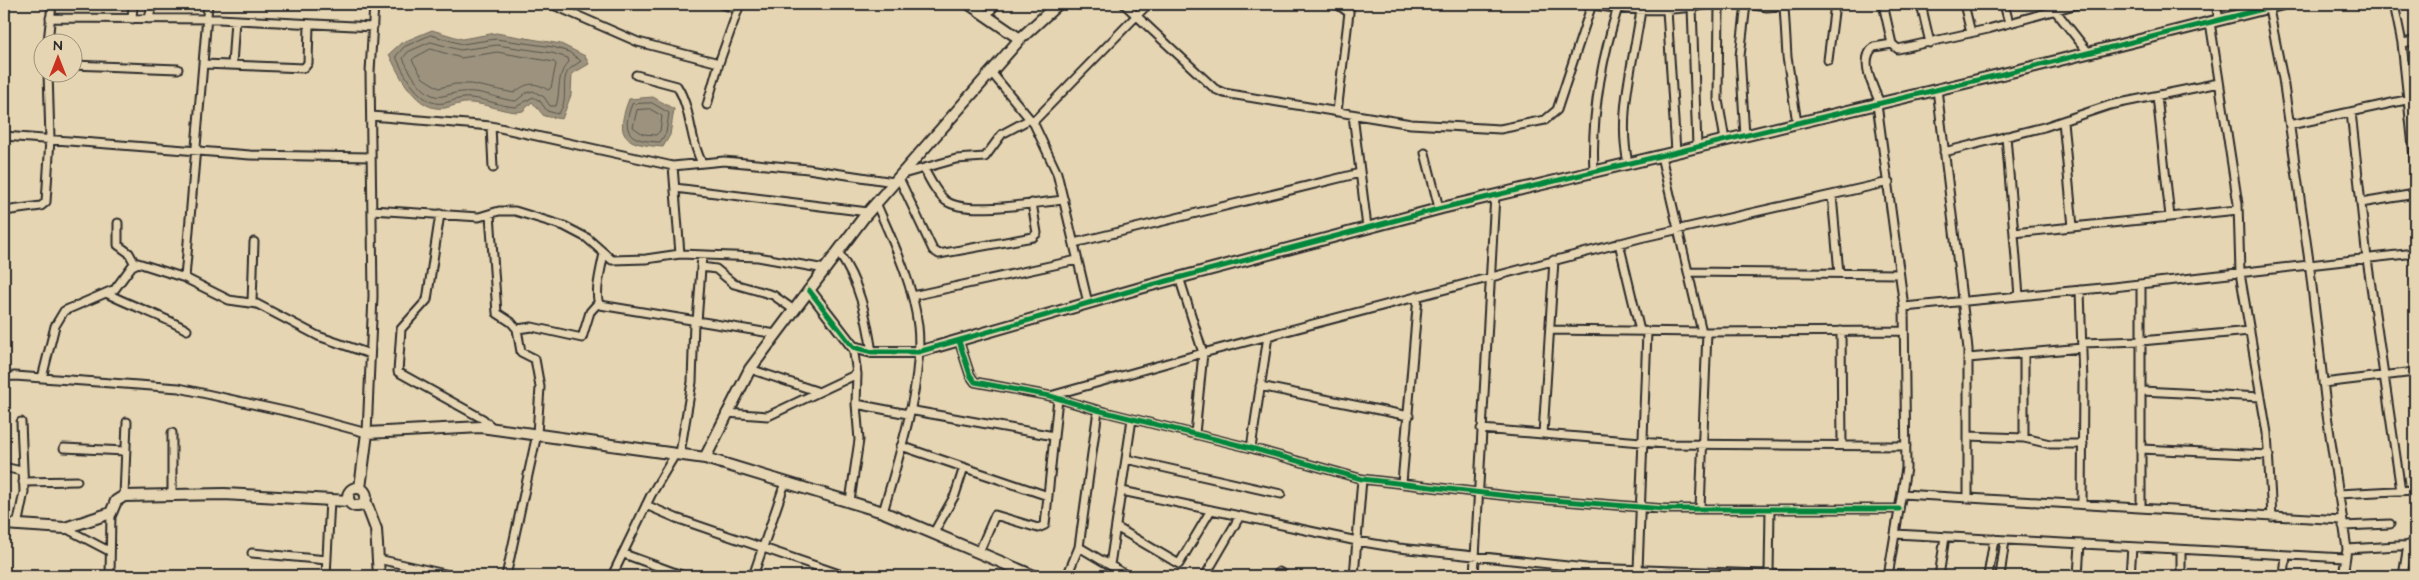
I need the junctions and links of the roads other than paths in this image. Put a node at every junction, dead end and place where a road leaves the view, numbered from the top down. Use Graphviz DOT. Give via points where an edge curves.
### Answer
graph roads {
  1 [pos="52,4"];
  2 [pos="133,4"];
  3 [pos="152,4"];
  4 [pos="208,4"];
  5 [pos="374,4"];
  6 [pos="551,4"];
  7 [pos="721,4"];
  8 [pos="970,4"];
  9 [pos="996,4"];
  10 [pos="1058,4"];
  11 [pos="1124,4"];
  12 [pos="1148,4"];
  13 [pos="1337,4"];
  14 [pos="1350,4"];
  15 [pos="1592,4"];
  16 [pos="1710,4"];
  17 [pos="1720,4"];
  18 [pos="1747,4"];
  19 [pos="1804,4"];
  20 [pos="1835,4"];
  21 [pos="1883,4"];
  22 [pos="1922,4"];
  23 [pos="1964,4"];
  24 [pos="2004,4"];
  25 [pos="2050,4"];
  26 [pos="2078,4"];
  27 [pos="2216,4"];
  28 [pos="2283,4"];
  29 [pos="2394,4"];
  30 [pos="739,6"];
  31 [pos="1618,6"];
  32 [pos="1784,6"];
  33 [pos="2268,6"];
  34 [pos="1692,7"];
  35 [pos="1667,8"];
  36 [pos="1641,10"];
  37 [pos="2056,10"];
  38 [pos="1348,12"];
  39 [pos="986,16"];
  40 [pos="1137,16"];
  41 [pos="50,18"];
  42 [pos="132,19"];
  43 [pos="149,19"];
  44 [pos="207,19"];
  45 [pos="235,20"];
  46 [pos="2215,21"];
  47 [pos="2009,23"];
  48 [pos="309,24"];
  49 [pos="373,27"];
  50 [pos="49,32"];
  51 [pos="1971,33"];
  52 [pos="1020,39"];
  53 [pos="2415,41"];
  54 [pos="1930,43"];
  55 [pos="2402,43"];
  56 [pos="1892,44"];
  57 [pos="2088,52"];
  58 [pos="1828,60"];
  59 [pos="719,63"];
  60 [pos="202,64"];
  61 [pos="82,65"];
  62 [pos="232,65"];
  63 [pos="178,69"];
  64 [pos="991,72"];
  65 [pos="636,75"];
  66 [pos="48,82"];
  67 [pos="2219,83"];
  68 [pos="1937,89"];
  69 [pos="2157,96"];
  70 [pos="2412,99"];
  71 [pos="707,104"];
  72 [pos="1878,104"];
  73 [pos="1337,112"];
  74 [pos="2351,112"];
  75 [pos="1352,114"];
  76 [pos="371,116"];
  77 [pos="1031,120"];
  78 [pos="2063,121"];
  79 [pos="1797,123"];
  80 [pos="2290,125"];
  81 [pos="491,126"];
  82 [pos="4,136"];
  83 [pos="1745,136"];
  84 [pos="2006,136"];
  85 [pos="50,139"];
  86 [pos="1725,140"];
  87 [pos="1697,147"];
  88 [pos="195,150"];
  89 [pos="1676,152"];
  90 [pos="1944,152"];
  91 [pos="1425,153"];
  92 [pos="1661,156"];
  93 [pos="371,157"];
  94 [pos="702,163"];
  95 [pos="1628,163"];
  96 [pos="673,166"];
  97 [pos="2415,166"];
  98 [pos="493,168"];
  99 [pos="924,169"];
  100 [pos="1594,172"];
  101 [pos="1360,173"];
  102 [pos="898,178"];
  103 [pos="1889,182"];
  104 [pos="675,188"];
  105 [pos="2415,194"];
  106 [pos="1495,195"];
  107 [pos="1832,196"];
  108 [pos="1064,200"];
  109 [pos="876,203"];
  110 [pos="1032,203"];
  111 [pos="2361,203"];
  112 [pos="1440,208"];
  113 [pos="372,210"];
  114 [pos="2238,210"];
  115 [pos="4,211"];
  116 [pos="868,212"];
  117 [pos="440,214"];
  118 [pos="490,214"];
  119 [pos="2170,217"];
  120 [pos="118,223"];
  121 [pos="1367,227"];
  122 [pos="2073,227"];
  123 [pos="1678,230"];
  124 [pos="2014,233"];
  125 [pos="254,242"];
  126 [pos="1074,243"];
  127 [pos="1619,243"];
  128 [pos="838,252"];
  129 [pos="604,253"];
  130 [pos="2415,253"];
  131 [pos="680,254"];
  132 [pos="702,255"];
  133 [pos="2367,259"];
  134 [pos="1078,260"];
  135 [pos="1554,260"];
  136 [pos="135,264"];
  137 [pos="701,266"];
  138 [pos="2309,266"];
  139 [pos="825,269"];
  140 [pos="1688,272"];
  141 [pos="1839,273"];
  142 [pos="2240,273"];
  143 [pos="1899,274"];
  144 [pos="1491,276"];
  145 [pos="1180,277"];
  146 [pos="185,278"];
  147 [pos="2141,284"];
  148 [pos="809,290"];
  149 [pos="2080,290"];
  150 [pos="106,293"];
  151 [pos="912,296"];
  152 [pos="1418,296"];
  153 [pos="2019,296"];
  154 [pos="1962,301"];
  155 [pos="252,302"];
  156 [pos="598,303"];
  157 [pos="1088,303"];
  158 [pos="1904,307"];
  159 [pos="794,310"];
  160 [pos="695,322"];
  161 [pos="517,329"];
  162 [pos="187,330"];
  163 [pos="1550,330"];
  164 [pos="1841,331"];
  165 [pos="1904,331"];
  166 [pos="2250,331"];
  167 [pos="1643,332"];
  168 [pos="1705,332"];
  169 [pos="776,334"];
  170 [pos="1268,336"];
  171 [pos="959,341"];
  172 [pos="2141,341"];
  173 [pos="2082,346"];
  174 [pos="853,347"];
  175 [pos="872,352"];
  176 [pos="918,352"];
  177 [pos="1203,353"];
  178 [pos="2024,353"];
  179 [pos="370,354"];
  180 [pos="1968,358"];
  181 [pos="750,369"];
  182 [pos="2415,372"];
  183 [pos="857,374"];
  184 [pos="2386,376"];
  185 [pos="4,378"];
  186 [pos="42,378"];
  187 [pos="2323,383"];
  188 [pos="1260,386"];
  189 [pos="2142,391"];
  190 [pos="819,392"];
  191 [pos="1050,396"];
  192 [pos="2261,397"];
  193 [pos="1058,398"];
  194 [pos="856,404"];
  195 [pos="1098,410"];
  196 [pos="908,412"];
  197 [pos="726,413"];
  198 [pos="1409,416"];
  199 [pos="1132,419"];
  200 [pos="21,422"];
  201 [pos="127,422"];
  202 [pos="493,428"];
  203 [pos="1481,429"];
  204 [pos="367,433"];
  205 [pos="172,434"];
  206 [pos="537,434"];
  207 [pos="1195,434"];
  208 [pos="1543,434"];
  209 [pos="1054,436"];
  210 [pos="1968,436"];
  211 [pos="2024,438"];
  212 [pos="1643,442"];
  213 [pos="1701,444"];
  214 [pos="2082,444"];
  215 [pos="901,446"];
  216 [pos="1842,446"];
  217 [pos="1906,446"];
  218 [pos="64,448"];
  219 [pos="1251,448"];
  220 [pos="2142,449"];
  221 [pos="125,451"];
  222 [pos="678,453"];
  223 [pos="2269,454"];
  224 [pos="705,458"];
  225 [pos="1126,459"];
  226 [pos="4,467"];
  227 [pos="964,467"];
  228 [pos="21,471"];
  229 [pos="1362,479"];
  230 [pos="77,481"];
  231 [pos="23,482"];
  232 [pos="785,483"];
  233 [pos="1402,484"];
  234 [pos="360,488"];
  235 [pos="2401,490"];
  236 [pos="2415,490"];
  237 [pos="1122,491"];
  238 [pos="1478,492"];
  239 [pos="1281,494"];
  240 [pos="1902,494"];
  241 [pos="2338,494"];
  242 [pos="172,495"];
  243 [pos="124,496"];
  244 [pos="1048,496"];
  245 [pos="1968,498"];
  246 [pos="330,500"];
  247 [pos="365,500"];
  248 [pos="349,501"];
  249 [pos="850,501"];
  250 [pos="2082,504"];
  251 [pos="646,505"];
  252 [pos="1639,507"];
  253 [pos="2141,508"];
  254 [pos="1700,509"];
  255 [pos="1770,509"];
  256 [pos="1900,509"];
  257 [pos="1212,510"];
  258 [pos="883,512"];
  259 [pos="111,513"];
  260 [pos="1240,516"];
  261 [pos="2272,517"];
  262 [pos="2342,523"];
  263 [pos="4,524"];
  264 [pos="2390,524"];
  265 [pos="17,526"];
  266 [pos="1116,527"];
  267 [pos="65,528"];
  268 [pos="933,534"];
  269 [pos="1895,534"];
  270 [pos="1945,537"];
  271 [pos="1994,539"];
  272 [pos="2005,540"];
  273 [pos="1357,542"];
  274 [pos="2080,544"];
  275 [pos="2412,545"];
  276 [pos="762,546"];
  277 [pos="2132,547"];
  278 [pos="1079,548"];
  279 [pos="2346,549"];
  280 [pos="2181,550"];
  281 [pos="109,551"];
  282 [pos="979,552"];
  283 [pos="252,553"];
  284 [pos="624,554"];
  285 [pos="2286,555"];
  286 [pos="1474,557"];
  287 [pos="2345,558"];
  288 [pos="378,559"];
  289 [pos="327,560"];
  290 [pos="1110,565"];
  291 [pos="1279,572"];
  292 [pos="1634,572"];
  293 [pos="1769,573"];
  294 [pos="1737,575"];
  295 [pos="110,576"];
  296 [pos="326,576"];
  297 [pos="380,576"];
  298 [pos="454,576"];
  299 [pos="506,576"];
  300 [pos="612,576"];
  301 [pos="684,576"];
  302 [pos="753,576"];
  303 [pos="846,576"];
  304 [pos="1034,576"];
  305 [pos="1067,576"];
  306 [pos="1128,576"];
  307 [pos="1205,576"];
  308 [pos="1286,576"];
  309 [pos="1354,576"];
  310 [pos="1474,576"];
  311 [pos="1822,576"];
  312 [pos="1826,576"];
  313 [pos="1888,576"];
  314 [pos="1939,576"];
  315 [pos="1988,576"];
  316 [pos="2000,576"];
  317 [pos="2078,576"];
  318 [pos="2130,576"];
  319 [pos="2181,576"];
  320 [pos="2284,576"];
  321 [pos="2342,576"];
  322 [pos="2403,576"];
  1 -- 41 [label="street"];
  2 -- 42 [label="street"];
  3 -- 43 [label="street"];
  4 -- 44 [label="street"];
  5 -- 49 [label="street"];
  6 -- 59 [label="street" via="638,42"];
  7 -- 30 [label="street"];
  8 -- 39 [label="street"];
  9 -- 39 [label="street"];
  10 -- 52 [label="street"];
  11 -- 40 [label="street"];
  12 -- 40 [label="street"];
  13 -- 38 [label="street"];
  14 -- 38 [label="street"];
  15 -- 31 [label="street"];
  15 -- 75 [label="street" via="1557,110 1545,120 1500,129 1411,124"];
  16 -- 34 [label="street"];
  17 -- 86 [label="street" via="1718,100"];
  18 -- 32 [label="street"];
  18 -- 83 [label="street" via="1740,56"];
  19 -- 32 [label="street"];
  20 -- 58 [label="street"];
  21 -- 56 [label="street"];
  22 -- 54 [label="street"];
  23 -- 51 [label="street"];
  24 -- 47 [label="street"];
  25 -- 37 [label="street"];
  26 -- 37 [label="street"];
  27 -- 46 [label="street"];
  28 -- 33 [label="street"];
  29 -- 55 [label="street"];
  30 -- 59 [label="street"];
  31 -- 36 [label="street"];
  31 -- 100 [label="street" via="1593,132"];
  32 -- 79 [label="street" via="1787,57"];
  33 -- 46 [label="street"];
  33 -- 80 [label="street"];
  34 -- 35 [label="street"];
  34 -- 87 [label="street"];
  35 -- 36 [label="street"];
  35 -- 89 [label="street"];
  36 -- 95 [label="street" via="1624,122"];
  37 -- 47 [label="street"];
  37 -- 57 [label="street"];
  38 -- 73 [label="street"];
  39 -- 52 [label="street"];
  40 -- 73 [label="street" via="1215,89 1246,98"];
  40 -- 77 [label="street"];
  41 -- 42 [label="street"];
  41 -- 50 [label="street"];
  42 -- 43 [label="street"];
  43 -- 44 [label="street"];
  44 -- 45 [label="street"];
  44 -- 60 [label="street"];
  45 -- 48 [label="street"];
  45 -- 62 [label="street"];
  46 -- 57 [label="street"];
  46 -- 67 [label="street"];
  47 -- 51 [label="street"];
  48 -- 49 [label="street"];
  48 -- 62 [label="street" via="308,63 304,68"];
  49 -- 76 [label="street"];
  51 -- 54 [label="street"];
  52 -- 64 [label="street"];
  53 -- 55 [label="street"];
  54 -- 56 [label="street" via="1898,49"];
  55 -- 70 [label="street"];
  56 -- 72 [label="street" via="1874,47 1869,54 1868,71"];
  57 -- 68 [label="street"];
  59 -- 71 [label="street"];
  60 -- 62 [label="street"];
  60 -- 88 [label="street"];
  61 -- 63 [label="street"];
  64 -- 77 [label="street"];
  64 -- 102 [label="street"];
  65 -- 94 [label="street" via="677,86"];
  66 -- 85 [label="street"];
  67 -- 69 [label="street"];
  67 -- 114 [label="street"];
  68 -- 72 [label="street"];
  68 -- 90 [label="street"];
  69 -- 78 [label="street" via="2110,105"];
  69 -- 119 [label="street"];
  70 -- 74 [label="street"];
  70 -- 97 [label="street"];
  72 -- 79 [label="street"];
  72 -- 103 [label="street"];
  73 -- 75 [label="street"];
  74 -- 80 [label="street"];
  74 -- 111 [label="street"];
  75 -- 101 [label="street"];
  76 -- 81 [label="street"];
  76 -- 93 [label="street"];
  77 -- 99 [label="street" via="1002,134 985,157 956,159"];
  77 -- 108 [label="street" via="1057,173"];
  78 -- 84 [label="street"];
  78 -- 122 [label="street"];
  79 -- 83 [label="street"];
  80 -- 138 [label="street"];
  81 -- 96 [label="street"];
  81 -- 98 [label="street"];
  82 -- 85 [label="street"];
  83 -- 86 [label="street"];
  84 -- 90 [label="street"];
  84 -- 124 [label="street"];
  85 -- 88 [label="street"];
  85 -- 115 [label="street" via="46,202 41,206"];
  86 -- 87 [label="street"];
  87 -- 89 [label="street"];
  88 -- 93 [label="street" via="250,155"];
  88 -- 146 [label="street"];
  89 -- 92 [label="street"];
  90 -- 154 [label="street"];
  91 -- 112 [label="street"];
  92 -- 95 [label="street"];
  92 -- 123 [label="street"];
  93 -- 113 [label="street"];
  94 -- 96 [label="street"];
  94 -- 102 [label="street" via="724,161"];
  95 -- 100 [label="street"];
  96 -- 104 [label="street"];
  99 -- 102 [label="street"];
  99 -- 110 [label="street" via="938,194 954,205 993,208"];
  100 -- 106 [label="street"];
  101 -- 121 [label="street"];
  101 -- 126 [label="street"];
  102 -- 109 [label="street"];
  102 -- 110 [label="street" via="933,250 940,254 1033,237 1037,233"];
  103 -- 107 [label="street"];
  103 -- 143 [label="street"];
  104 -- 116 [label="street"];
  104 -- 131 [label="street"];
  105 -- 111 [label="street"];
  106 -- 112 [label="street"];
  106 -- 144 [label="street"];
  107 -- 123 [label="street"];
  107 -- 141 [label="street"];
  108 -- 110 [label="street"];
  108 -- 126 [label="street"];
  109 -- 116 [label="street"];
  109 -- 151 [label="street"];
  111 -- 133 [label="street"];
  112 -- 121 [label="street"];
  113 -- 117 [label="street"];
  113 -- 179 [label="street"];
  114 -- 119 [label="street"];
  114 -- 142 [label="street"];
  116 -- 128 [label="street"];
  117 -- 118 [label="street" via="479,217"];
  117 -- 202 [label="street" via="427,300 401,329 398,372 483,419"];
  118 -- 129 [label="street" via="516,211 547,220 587,238"];
  118 -- 161 [label="street" via="497,313"];
  119 -- 122 [label="street"];
  120 -- 136 [label="street" via="118,245 129,253"];
  121 -- 145 [label="street"];
  122 -- 124 [label="street"];
  123 -- 127 [label="street"];
  123 -- 140 [label="street"];
  124 -- 153 [label="street"];
  125 -- 155 [label="street"];
  126 -- 134 [label="street"];
  127 -- 135 [label="street"];
  127 -- 167 [label="street"];
  128 -- 139 [label="street"];
  128 -- 175 [label="street" via="857,284"];
  129 -- 131 [label="street" via="617,261"];
  129 -- 156 [label="street"];
  130 -- 133 [label="street"];
  131 -- 132 [label="street"];
  132 -- 137 [label="street"];
  132 -- 139 [label="street" via="758,256"];
  133 -- 138 [label="street"];
  133 -- 184 [label="street"];
  134 -- 151 [label="street"];
  134 -- 157 [label="street"];
  135 -- 144 [label="street"];
  135 -- 163 [label="street"];
  136 -- 146 [label="street" via="144,263"];
  136 -- 150 [label="street" via="115,289"];
  137 -- 159 [label="street" via="716,269 734,284 773,295"];
  137 -- 160 [label="street"];
  138 -- 142 [label="street"];
  138 -- 187 [label="street"];
  139 -- 148 [label="street"];
  140 -- 141 [label="street"];
  140 -- 168 [label="street"];
  141 -- 143 [label="street"];
  142 -- 147 [label="street"];
  142 -- 166 [label="street"];
  143 -- 158 [label="street"];
  144 -- 152 [label="street"];
  144 -- 203 [label="street"];
  145 -- 157 [label="street"];
  145 -- 177 [label="street"];
  146 -- 155 [label="street" via="229,300"];
  147 -- 149 [label="street"];
  147 -- 172 [label="street"];
  148 -- 159 [label="street"];
  148 -- 174 [label="street"];
  149 -- 153 [label="street"];
  149 -- 173 [label="street"];
  150 -- 162 [label="street"];
  150 -- 186 [label="street" via="64,311 55,326"];
  151 -- 176 [label="street" via="918,326"];
  152 -- 170 [label="street"];
  152 -- 198 [label="street"];
  153 -- 154 [label="street"];
  154 -- 158 [label="street"];
  154 -- 180 [label="street"];
  155 -- 179 [label="street" via="318,336"];
  156 -- 160 [label="street"];
  156 -- 161 [label="street" via="590,312 580,339 532,327"];
  157 -- 171 [label="street"];
  158 -- 165 [label="street"];
  159 -- 169 [label="street"];
  160 -- 169 [label="street"];
  160 -- 222 [label="street" via="692,382"];
  161 -- 206 [label="street" via="521,352 533,357 537,365 540,387"];
  163 -- 167 [label="street"];
  163 -- 208 [label="street"];
  164 -- 165 [label="street"];
  164 -- 168 [label="street"];
  164 -- 216 [label="street"];
  165 -- 217 [label="street"];
  166 -- 172 [label="street"];
  166 -- 192 [label="street"];
  167 -- 168 [label="street"];
  167 -- 212 [label="street"];
  168 -- 213 [label="street"];
  169 -- 181 [label="street"];
  170 -- 177 [label="street"];
  170 -- 188 [label="street"];
  171 -- 176 [label="street"];
  171 -- 191 [label="street" via="972,380"];
  172 -- 173 [label="street"];
  172 -- 189 [label="street"];
  173 -- 178 [label="street"];
  173 -- 214 [label="street"];
  174 -- 175 [label="street"];
  174 -- 183 [label="street"];
  175 -- 176 [label="street"];
  176 -- 196 [label="street"];
  177 -- 191 [label="street"];
  177 -- 207 [label="street"];
  178 -- 180 [label="street"];
  178 -- 211 [label="street"];
  179 -- 204 [label="street"];
  180 -- 210 [label="street"];
  181 -- 190 [label="street"];
  181 -- 197 [label="street"];
  182 -- 184 [label="street"];
  183 -- 190 [label="street"];
  183 -- 194 [label="street"];
  184 -- 187 [label="street"];
  184 -- 235 [label="street"];
  185 -- 186 [label="street"];
  186 -- 204 [label="street" via="178,388"];
  187 -- 241 [label="street"];
  188 -- 198 [label="street"];
  188 -- 219 [label="street"];
  189 -- 192 [label="street"];
  189 -- 220 [label="street"];
  190 -- 197 [label="street" via="768,416"];
  191 -- 193 [label="street"];
  192 -- 223 [label="street"];
  193 -- 195 [label="street"];
  193 -- 209 [label="street"];
  194 -- 196 [label="street"];
  194 -- 249 [label="street" via="859,440"];
  195 -- 199 [label="street"];
  195 -- 278 [label="street"];
  196 -- 209 [label="street"];
  196 -- 215 [label="street"];
  197 -- 224 [label="street"];
  198 -- 233 [label="street"];
  199 -- 207 [label="street"];
  199 -- 225 [label="street"];
  200 -- 228 [label="street"];
  201 -- 221 [label="street"];
  202 -- 204 [label="street"];
  202 -- 206 [label="street"];
  203 -- 208 [label="street"];
  203 -- 238 [label="street"];
  204 -- 234 [label="street"];
  205 -- 242 [label="street"];
  206 -- 222 [label="street"];
  206 -- 299 [label="street"];
  207 -- 219 [label="street"];
  208 -- 212 [label="street"];
  209 -- 244 [label="street"];
  210 -- 211 [label="street"];
  210 -- 245 [label="street"];
  211 -- 214 [label="street" via="2050,444"];
  212 -- 213 [label="street"];
  212 -- 252 [label="street"];
  213 -- 216 [label="street"];
  213 -- 254 [label="street"];
  214 -- 250 [label="street"];
  215 -- 227 [label="street"];
  215 -- 258 [label="street"];
  216 -- 217 [label="street"];
  217 -- 240 [label="street"];
  218 -- 221 [label="street"];
  219 -- 229 [label="street"];
  220 -- 223 [label="street"];
  220 -- 253 [label="street"];
  221 -- 243 [label="street"];
  222 -- 224 [label="street"];
  222 -- 251 [label="street"];
  223 -- 261 [label="street"];
  224 -- 232 [label="street"];
  225 -- 237 [label="street"];
  225 -- 239 [label="street"];
  226 -- 228 [label="street"];
  227 -- 244 [label="street"];
  227 -- 268 [label="street" via="955,495"];
  228 -- 231 [label="street"];
  229 -- 233 [label="street"];
  229 -- 273 [label="street"];
  230 -- 231 [label="street"];
  231 -- 265 [label="street"];
  232 -- 249 [label="street"];
  232 -- 276 [label="street"];
  233 -- 238 [label="street"];
  234 -- 247 [label="street" via="365,493"];
  234 -- 248 [label="street" via="350,491"];
  235 -- 236 [label="street"];
  235 -- 241 [label="street"];
  237 -- 257 [label="street"];
  237 -- 266 [label="street"];
  238 -- 252 [label="street"];
  238 -- 286 [label="street"];
  240 -- 245 [label="street"];
  240 -- 256 [label="street"];
  241 -- 262 [label="street"];
  242 -- 243 [label="street"];
  242 -- 246 [label="street" via="224,494"];
  243 -- 259 [label="street" via="116,501"];
  244 -- 282 [label="street" via="1042,528 995,515"];
  245 -- 250 [label="street"];
  246 -- 248 [label="street"];
  246 -- 289 [label="street"];
  247 -- 248 [label="street" via="357,506"];
  247 -- 288 [label="street" via="376,529"];
  249 -- 258 [label="street"];
  250 -- 253 [label="street"];
  251 -- 276 [label="street"];
  251 -- 284 [label="street"];
  252 -- 254 [label="street"];
  252 -- 292 [label="street"];
  253 -- 261 [label="street"];
  254 -- 255 [label="street"];
  255 -- 256 [label="street"];
  255 -- 293 [label="street"];
  256 -- 269 [label="street"];
  257 -- 260 [label="street"];
  257 -- 266 [label="street" via="1179,564"];
  258 -- 268 [label="street"];
  259 -- 267 [label="street"];
  259 -- 281 [label="street"];
  260 -- 273 [label="street"];
  260 -- 307 [label="street"];
  261 -- 262 [label="street"];
  262 -- 264 [label="street"];
  262 -- 279 [label="street"];
  263 -- 265 [label="street"];
  265 -- 267 [label="street"];
  266 -- 290 [label="street"];
  267 -- 281 [label="street"];
  268 -- 282 [label="street"];
  269 -- 270 [label="street"];
  269 -- 313 [label="street"];
  270 -- 271 [label="street"];
  270 -- 314 [label="street"];
  271 -- 272 [label="street"];
  271 -- 315 [label="street"];
  272 -- 274 [label="street"];
  272 -- 316 [label="street"];
  273 -- 286 [label="street"];
  273 -- 309 [label="street"];
  274 -- 277 [label="street"];
  274 -- 317 [label="street"];
  275 -- 279 [label="street"];
  275 -- 322 [label="street"];
  276 -- 302 [label="street"];
  276 -- 303 [label="street"];
  277 -- 280 [label="street"];
  277 -- 318 [label="street"];
  278 -- 290 [label="street"];
  278 -- 305 [label="street"];
  279 -- 287 [label="street"];
  280 -- 285 [label="street"];
  280 -- 319 [label="street"];
  281 -- 295 [label="street"];
  282 -- 304 [label="street"];
  283 -- 289 [label="street"];
  284 -- 300 [label="street"];
  284 -- 301 [label="street"];
  285 -- 287 [label="street"];
  285 -- 320 [label="street"];
  286 -- 292 [label="street"];
  286 -- 310 [label="street"];
  287 -- 321 [label="street"];
  288 -- 297 [label="street"];
  288 -- 298 [label="street"];
  289 -- 296 [label="street"];
  290 -- 306 [label="street"];
  291 -- 308 [label="street"];
  292 -- 294 [label="street"];
  293 -- 294 [label="street"];
  293 -- 311 [label="street"];
  311 -- 312 [label="street"];
}
